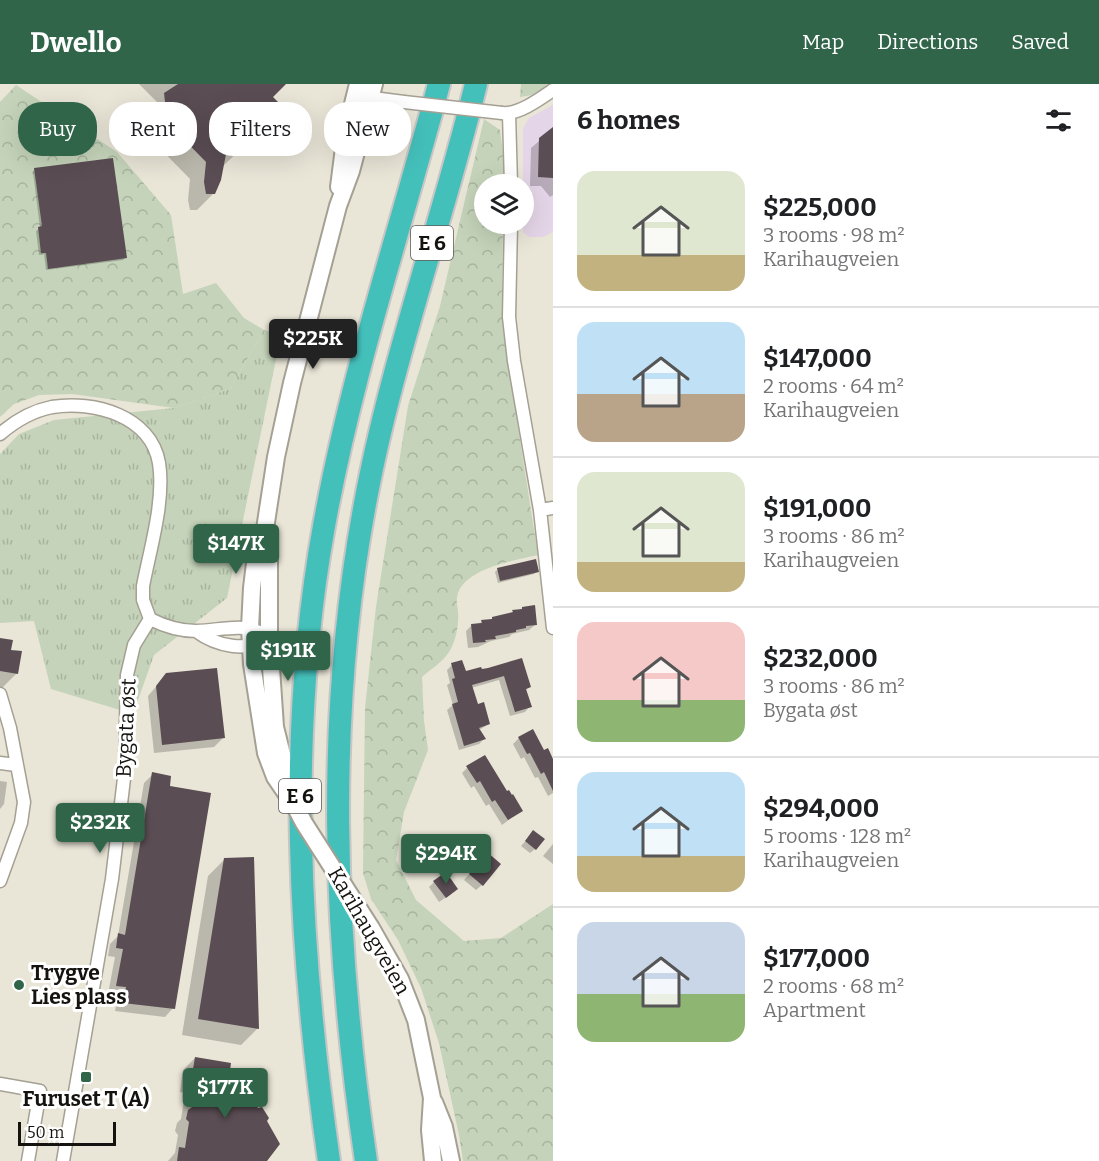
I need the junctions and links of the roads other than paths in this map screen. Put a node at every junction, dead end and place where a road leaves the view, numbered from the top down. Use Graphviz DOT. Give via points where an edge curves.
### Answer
graph roads {
  1 [pos="439,84"];
  2 [pos="476,84"];
  3 [pos="364,90"];
  4 [pos="553,90"];
  5 [pos="505,113"];
  6 [pos="510,174"];
  7 [pos="511,234"];
  8 [pos="0,434"];
  9 [pos="553,508"];
  10 [pos="540,510"];
  11 [pos="265,529"];
  12 [pos="150,619"];
  13 [pos="250,628"];
  14 [pos="553,628"];
  15 [pos="196,631"];
  16 [pos="269,638"];
  17 [pos="251,646"];
  18 [pos="0,694"];
  19 [pos="0,763"];
  20 [pos="16,765"];
  21 [pos="295,806"];
  22 [pos="0,881"];
  23 [pos="0,1084"];
  24 [pos="432,1098"];
  25 [pos="28,1161"];
  26 [pos="63,1161"];
  27 [pos="329,1161"];
  28 [pos="366,1161"];
  29 [pos="433,1161"];
  30 [pos="451,1161"];
  1 -- 27 [label="highway, E 6" via="353,391 324,527 310,621 301,749 302,884 311,1019"];
  2 -- 28 [label="highway, E 6" via="380,433 359,535 347,623 339,710 340,923"];
  3 -- 5 [label="street, bridge" via="404,102"];
  3 -- 11 [label="main road, Karihaugveien" via="351,171 338,206 292,383"];
  4 -- 5 [label="street"];
  5 -- 6 [label="street"];
  7 -- 10 [label="street" via="509,317 513,361"];
  8 -- 12 [label="street" via="35,412 69,406 106,411 141,429 155,451 161,482 143,586"];
  9 -- 10 [label="street"];
  10 -- 14 [label="street"];
  11 -- 13 [label="main road, Karihaugveien" via="255,563"];
  11 -- 16 [label="main road, Karihaugveien"];
  12 -- 15 [label="street"];
  12 -- 26 [label="street, Bygata øst" via="134,645 127,675 127,754 112,879"];
  13 -- 15 [label="street"];
  13 -- 16 [label="street"];
  13 -- 17 [label="main road, Karihaugveien"];
  15 -- 17 [label="street" via="209,641"];
  16 -- 17 [label="street"];
  16 -- 21 [label="main road, Karihaugveien" via="275,727"];
  17 -- 21 [label="main road, Karihaugveien" via="266,753 275,777"];
  18 -- 20 [label="street"];
  19 -- 20 [label="street"];
  20 -- 22 [label="street" via="23,812"];
  21 -- 24 [label="main road, Karihaugveien, bridge" via="392,963 408,997 422,1042"];
  23 -- 25 [label="street" via="40,1091"];
  24 -- 29 [label="main road, Karihaugveien"];
  24 -- 30 [label="main road, Karihaugveien" via="444,1127"];
}
